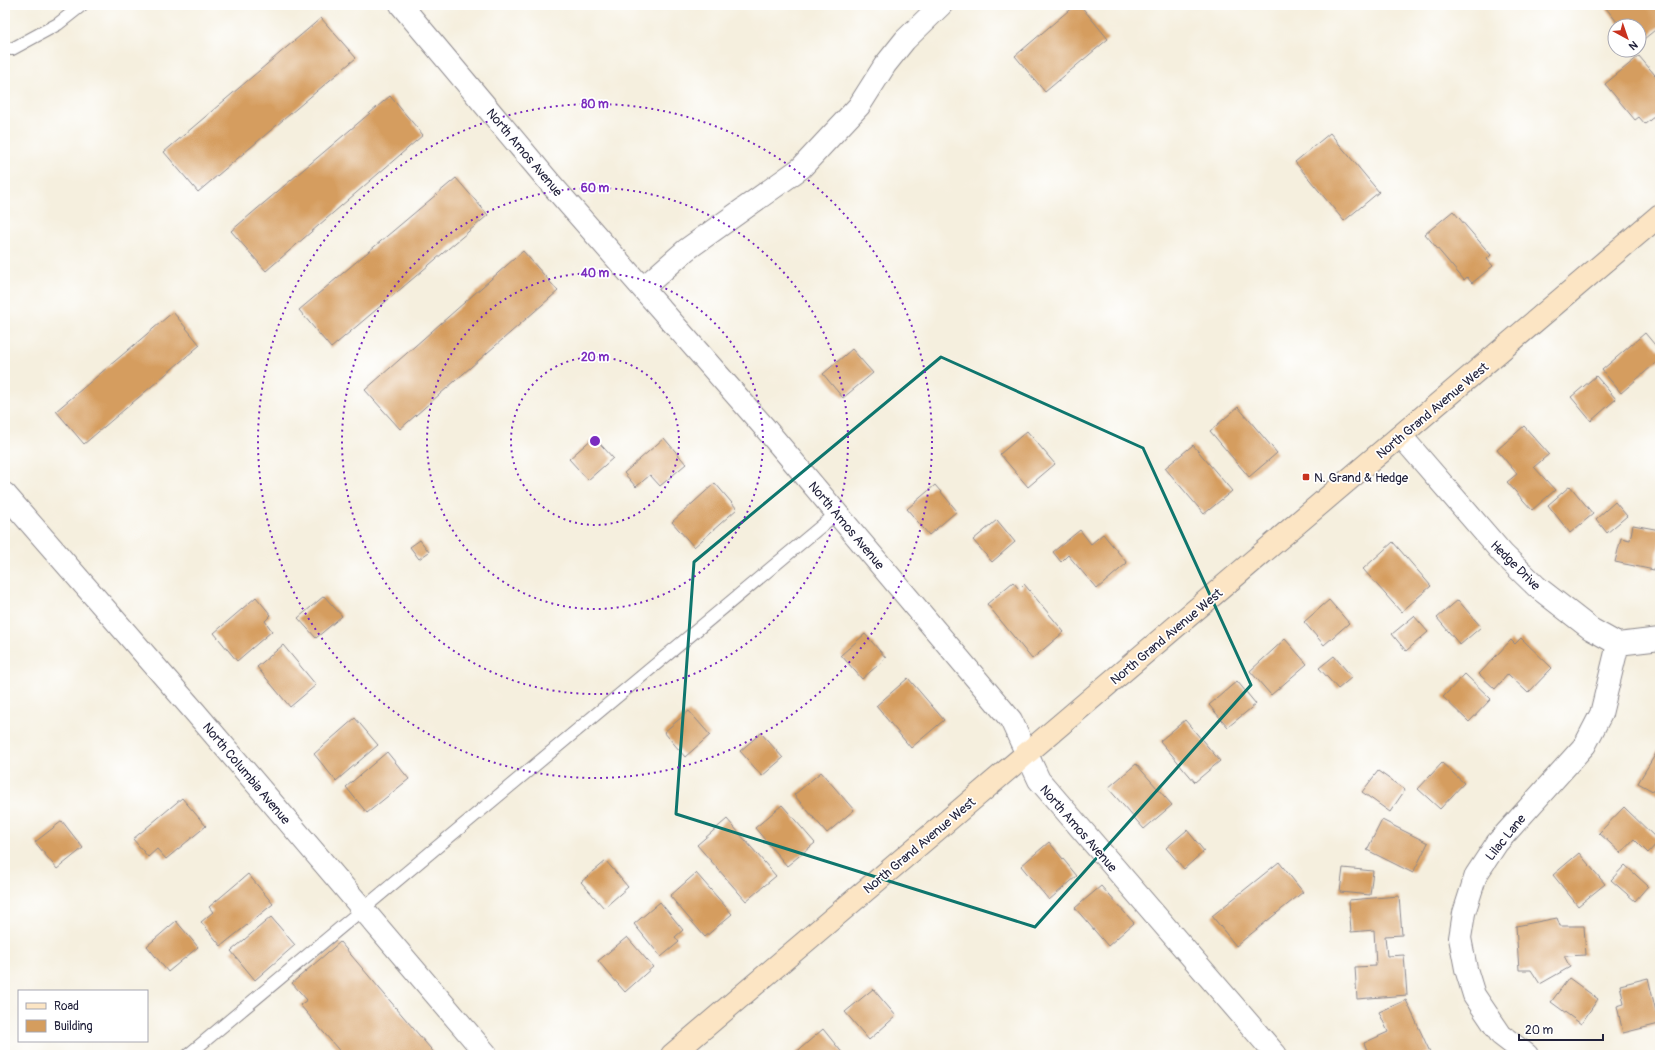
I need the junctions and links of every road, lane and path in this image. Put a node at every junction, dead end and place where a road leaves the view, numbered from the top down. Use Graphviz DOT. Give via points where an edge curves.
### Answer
graph roads {
  1 [pos="82,5"];
  2 [pos="401,5"];
  3 [pos="941,5"];
  4 [pos="5,48"];
  5 [pos="1660,215"];
  6 [pos="643,288"];
  7 [pos="1401,436"];
  8 [pos="5,494"];
  9 [pos="837,513"];
  10 [pos="1660,639"];
  11 [pos="1618,644"];
  12 [pos="1027,754"];
  13 [pos="363,909"];
  14 [pos="188,1055"];
  15 [pos="487,1055"];
  16 [pos="672,1055"];
  17 [pos="1276,1055"];
  18 [pos="1527,1055"];
  1 -- 4 [label="lane" via="58,24 12,49"];
  2 -- 6 [label="street, North Amos Avenue" via="551,184"];
  3 -- 6 [label="street" via="905,40 885,65 859,106 801,168 686,250"];
  5 -- 7 [label="main road, North Grand Avenue West"];
  6 -- 9 [label="street, North Amos Avenue"];
  7 -- 11 [label="street, Hedge Drive" via="1503,554 1537,587 1591,629"];
  7 -- 12 [label="main road, North Grand Avenue West"];
  8 -- 13 [label="street, North Columbia Avenue"];
  9 -- 12 [label="street, North Amos Avenue" via="1011,720"];
  9 -- 13 [label="lane"];
  10 -- 11 [label="street"];
  11 -- 18 [label="street, Lilac Lane" via="1602,714 1585,745 1497,843 1476,875 1464,913 1460,938 1474,995 1501,1035"];
  12 -- 16 [label="main road, North Grand Avenue West"];
  12 -- 17 [label="street, North Amos Avenue" via="1039,780"];
  13 -- 14 [label="lane"];
  13 -- 15 [label="street, North Columbia Avenue"];
}
